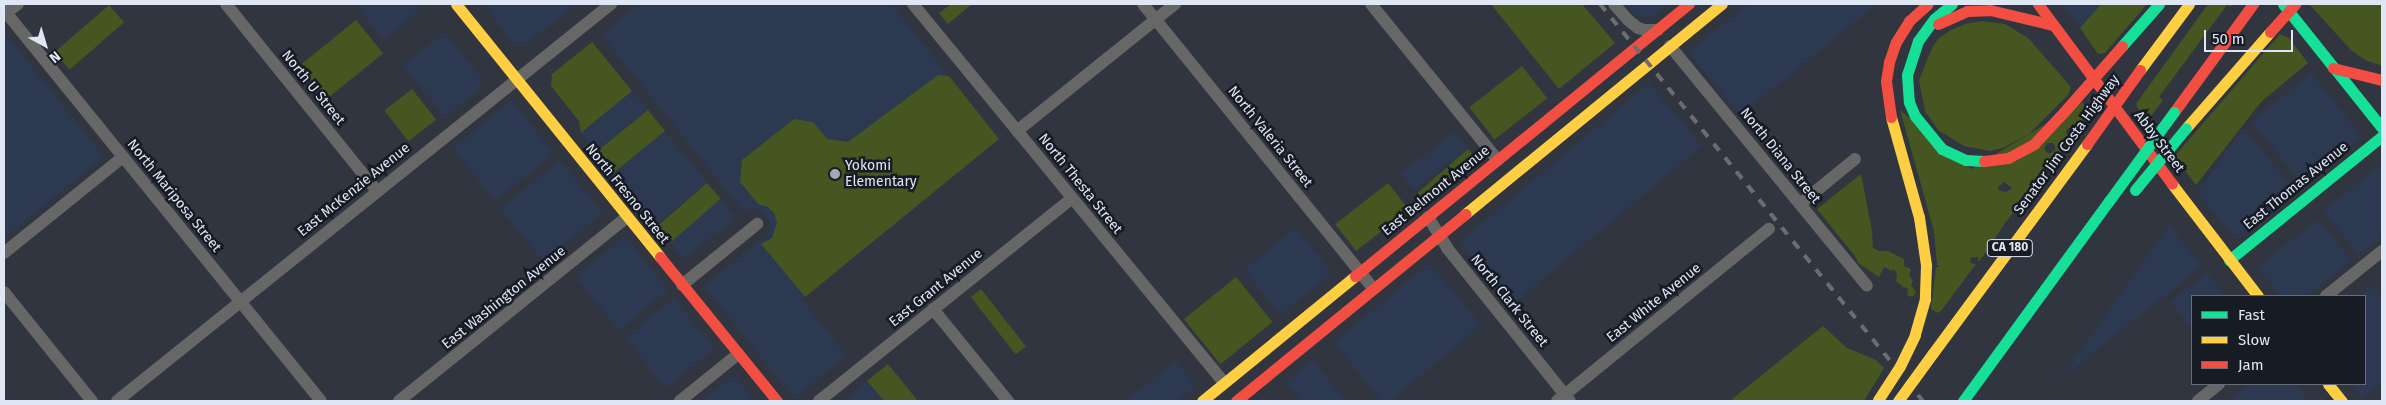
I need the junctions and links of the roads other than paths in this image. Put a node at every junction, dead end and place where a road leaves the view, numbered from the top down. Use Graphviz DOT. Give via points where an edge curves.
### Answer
graph roads {
  1 [pos="18,4"];
  2 [pos="226,4"];
  3 [pos="456,4"];
  4 [pos="610,4"];
  5 [pos="913,4"];
  6 [pos="1143,4"];
  7 [pos="1175,4"];
  8 [pos="1371,4"];
  9 [pos="1614,4"];
  10 [pos="1689,4"];
  11 [pos="1700,4"];
  12 [pos="1722,4"];
  13 [pos="1928,4"];
  14 [pos="1952,4"];
  15 [pos="2038,4"];
  16 [pos="2159,4"];
  17 [pos="2189,4"];
  18 [pos="2253,4"];
  19 [pos="2283,4"];
  20 [pos="2295,4"];
  21 [pos="5,11"];
  22 [pos="1156,19"];
  23 [pos="2053,25"];
  24 [pos="1658,30"];
  25 [pos="1918,41"];
  26 [pos="1670,46"];
  27 [pos="2333,68"];
  28 [pos="516,79"];
  29 [pos="2382,80"];
  30 [pos="2382,128"];
  31 [pos="1017,131"];
  32 [pos="2382,136"];
  33 [pos="123,157"];
  34 [pos="1855,158"];
  35 [pos="1498,160"];
  36 [pos="377,191"];
  37 [pos="1072,198"];
  38 [pos="2128,198"];
  39 [pos="1800,204"];
  40 [pos="627,217"];
  41 [pos="1428,217"];
  42 [pos="757,224"];
  43 [pos="1769,229"];
  44 [pos="1438,235"];
  45 [pos="2382,251"];
  46 [pos="4,253"];
  47 [pos="2229,260"];
  48 [pos="1360,272"];
  49 [pos="682,285"];
  50 [pos="1867,286"];
  51 [pos="1373,288"];
  52 [pos="4,292"];
  53 [pos="2257,295"];
  54 [pos="2327,295"];
  55 [pos="240,302"];
  56 [pos="933,309"];
  57 [pos="2033,324"];
  58 [pos="738,354"];
  59 [pos="1224,383"];
  60 [pos="2218,385"];
  61 [pos="2329,385"];
  62 [pos="1965,398"];
  63 [pos="1564,399"];
  64 [pos="92,401"];
  65 [pos="118,401"];
  66 [pos="321,401"];
  67 [pos="399,401"];
  68 [pos="680,401"];
  69 [pos="777,401"];
  70 [pos="820,401"];
  71 [pos="1008,401"];
  72 [pos="1202,401"];
  73 [pos="1236,401"];
  74 [pos="1878,401"];
  75 [pos="1898,401"];
  76 [pos="2198,401"];
  77 [pos="2342,401"];
  1 -- 21 [label="street"];
  2 -- 36 [label="street, North U Street"];
  3 -- 28 [label="main road, North Fresno Street"];
  4 -- 28 [label="street, East McKenzie Avenue"];
  5 -- 31 [label="street, North Thesta Street"];
  6 -- 22 [label="street, North Valeria Street"];
  7 -- 22 [label="street"];
  8 -- 35 [label="street"];
  9 -- 24 [label="street" via="1638,28"];
  10 -- 24 [label="main road, East Belmont Avenue"];
  11 -- 26 [label="main road" via="1699,9 1670,34 1667,41"];
  12 -- 26 [label="main road"];
  13 -- 74 [label="main road, bridge" via="1909,21 1896,42 1886,81 1890,112 1919,217 1926,265 1925,299 1915,335"];
  14 -- 25 [label="main road" via="1934,19"];
  15 -- 23 [label="main road, Abby Street"];
  16 -- 25 [label="main road, bridge" via="2034,144 2008,158 1979,162 1954,155 1932,139 1909,102 1907,75"];
  17 -- 75 [label="main road, Senator Jim Costa Highway / CA 180, bridge"];
  18 -- 62 [label="main road, bridge"];
  19 -- 27 [label="main road"];
  20 -- 38 [label="main road, bridge"];
  21 -- 33 [label="street, North Mariposa Street"];
  22 -- 31 [label="street"];
  22 -- 48 [label="street, North Valeria Street"];
  23 -- 25 [label="main road" via="2022,20 2000,12 1976,10 1943,20"];
  23 -- 47 [label="main road, Abby Street"];
  24 -- 35 [label="main road, East Belmont Avenue"];
  26 -- 39 [label="street, North Diana Street"];
  26 -- 44 [label="main road"];
  27 -- 29 [label="main road"];
  27 -- 30 [label="main road"];
  28 -- 36 [label="street, East McKenzie Avenue"];
  28 -- 40 [label="main road, North Fresno Street"];
  31 -- 37 [label="street, North Thesta Street"];
  32 -- 47 [label="main road, East Thomas Avenue"];
  33 -- 46 [label="street"];
  33 -- 55 [label="street, North Mariposa Street"];
  34 -- 39 [label="street"];
  35 -- 41 [label="main road, East Belmont Avenue"];
  36 -- 55 [label="street, East McKenzie Avenue"];
  37 -- 56 [label="street, East Grant Avenue"];
  37 -- 59 [label="street, North Thesta Street"];
  39 -- 50 [label="street, North Diana Street"];
  40 -- 49 [label="main road, North Fresno Street"];
  40 -- 67 [label="street, East Washington Avenue"];
  41 -- 44 [label="street, North Clark Street"];
  41 -- 48 [label="main road, East Belmont Avenue"];
  42 -- 49 [label="street"];
  43 -- 63 [label="street, East White Avenue"];
  44 -- 51 [label="main road"];
  44 -- 63 [label="street, North Clark Street"];
  45 -- 54 [label="street"];
  47 -- 53 [label="main road, Abby Street"];
  48 -- 51 [label="street, North Valeria Street"];
  48 -- 59 [label="main road, East Belmont Avenue"];
  49 -- 58 [label="main road, North Fresno Street"];
  51 -- 73 [label="main road"];
  52 -- 64 [label="street"];
  55 -- 65 [label="street, East McKenzie Avenue"];
  55 -- 66 [label="street, North Mariposa Street"];
  56 -- 70 [label="street, East Grant Avenue"];
  56 -- 71 [label="street"];
  57 -- 62 [label="main road"];
  58 -- 68 [label="street"];
  58 -- 69 [label="main road, North Fresno Street"];
  59 -- 72 [label="main road, East Belmont Avenue"];
  60 -- 76 [label="street"];
  61 -- 77 [label="main road"];
}
